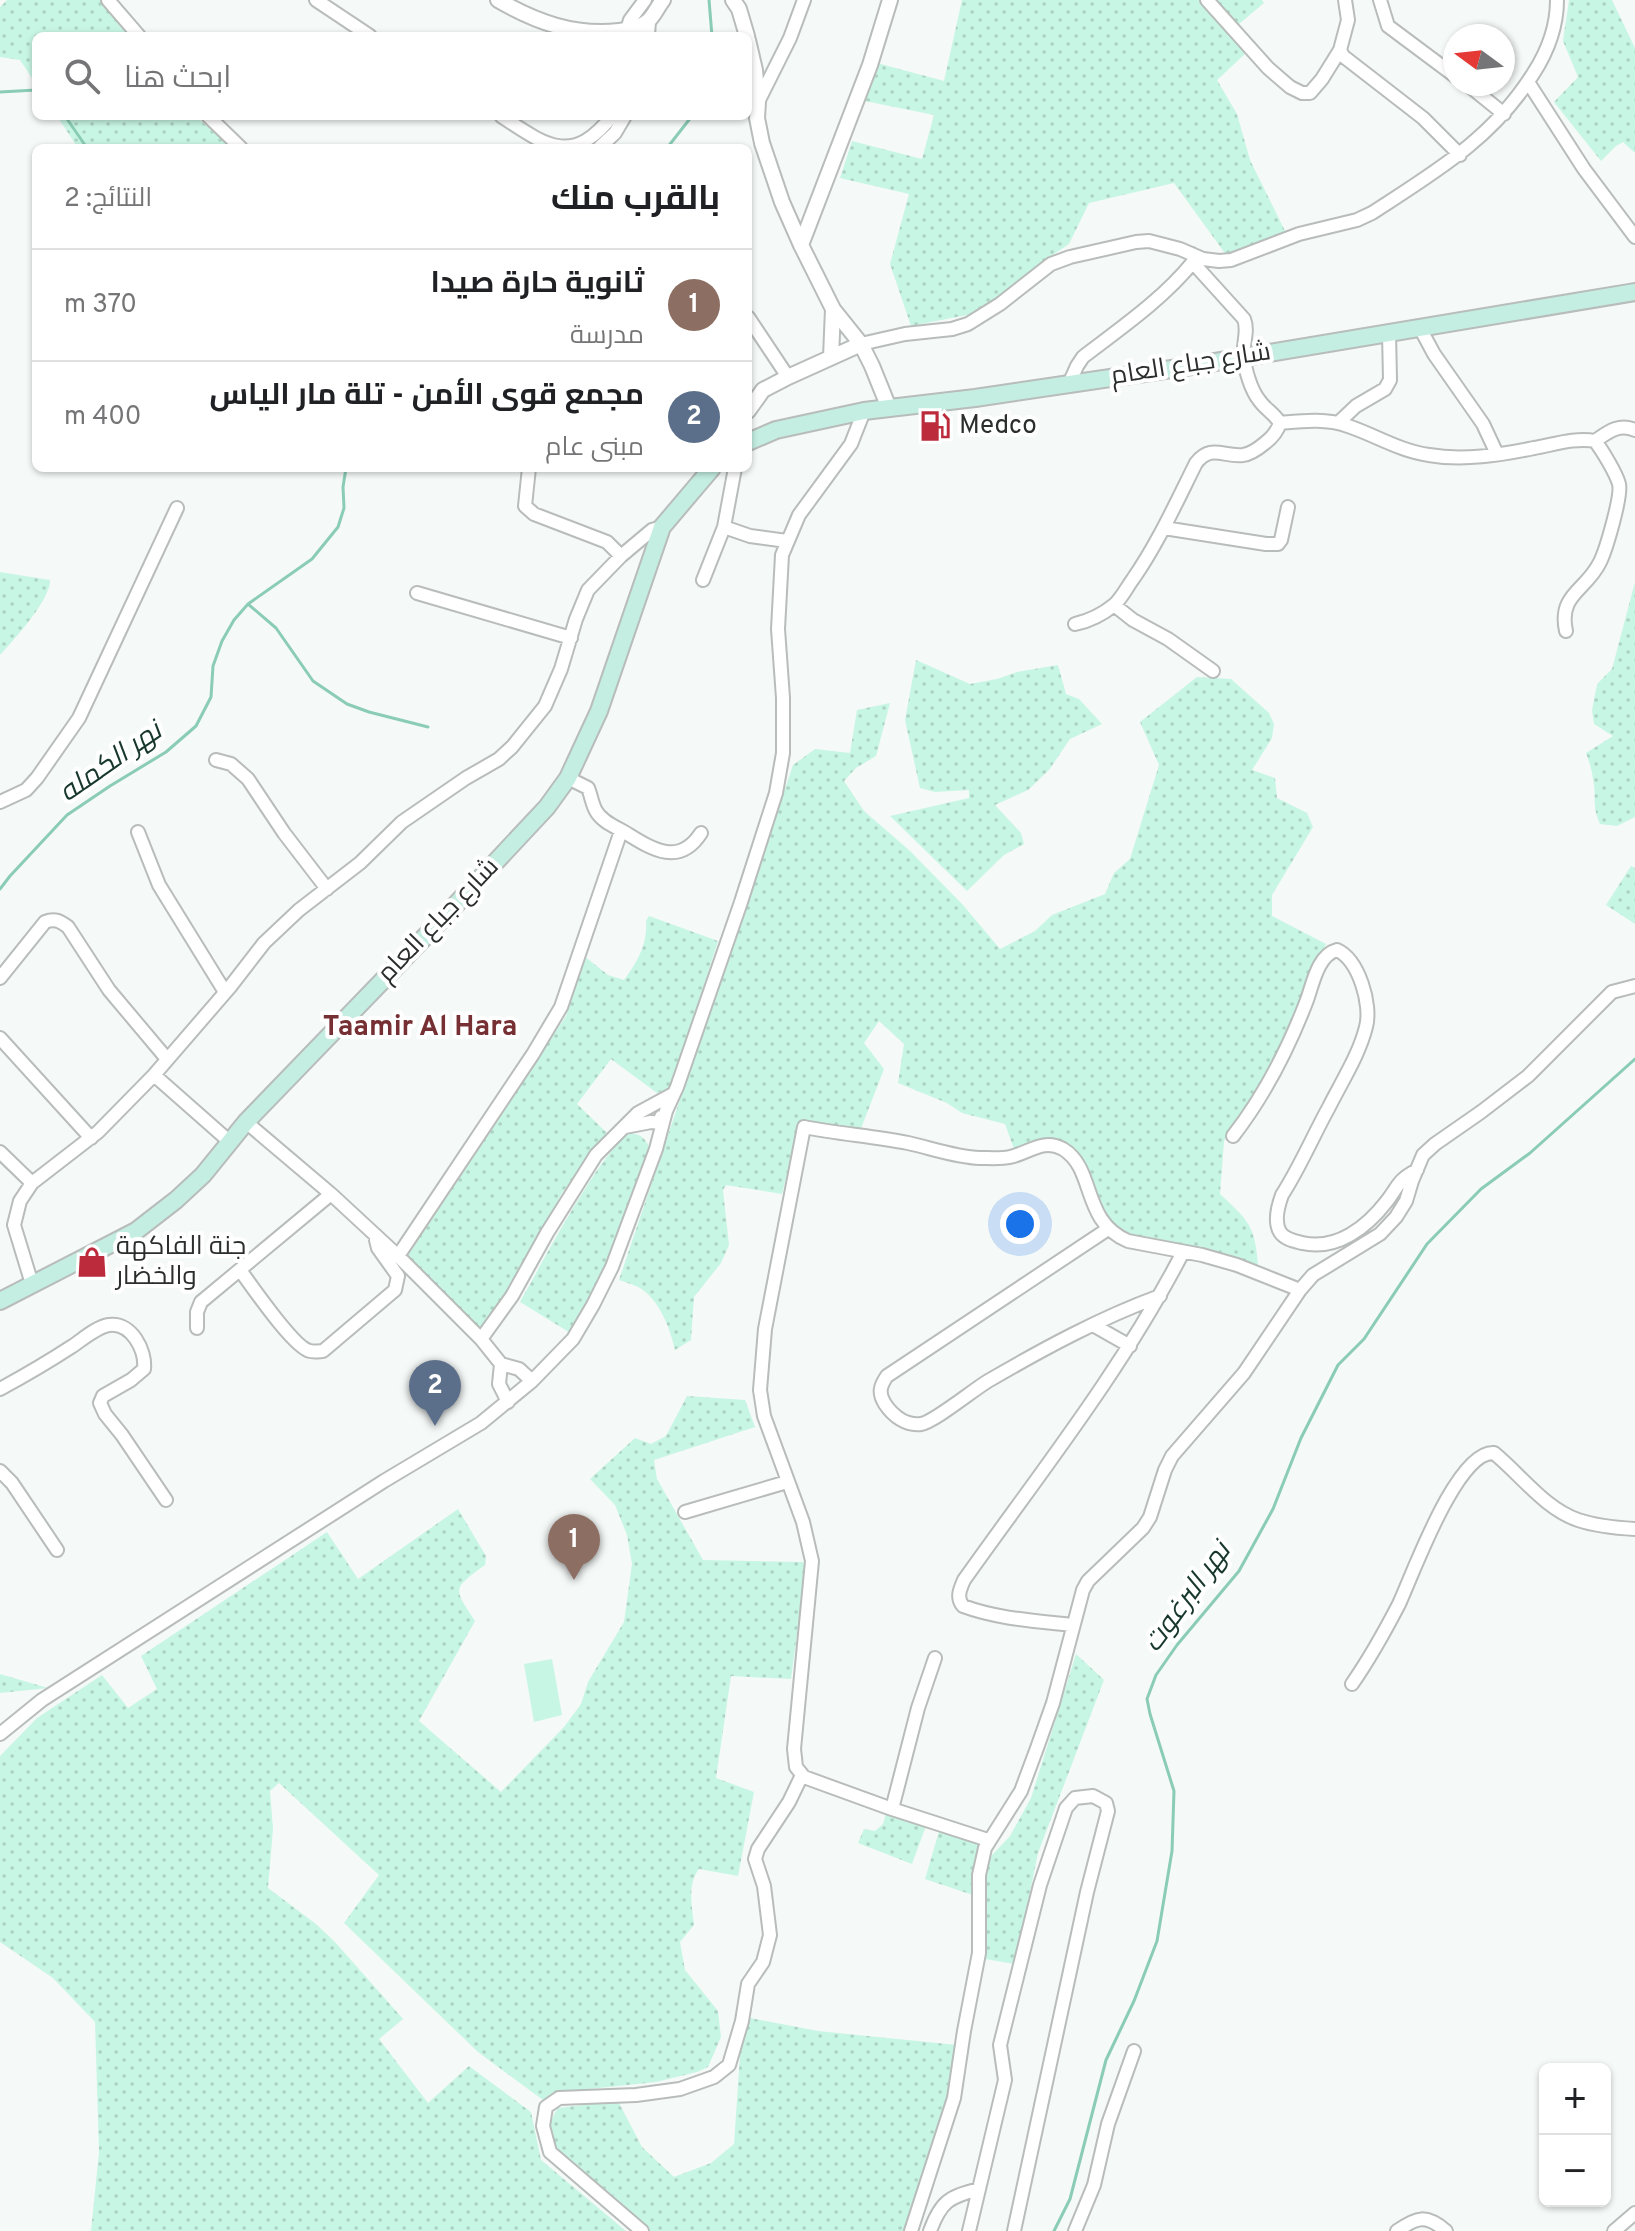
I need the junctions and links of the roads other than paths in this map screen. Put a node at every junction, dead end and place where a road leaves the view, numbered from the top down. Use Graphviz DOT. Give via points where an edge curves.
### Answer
graph roads {
  1 [pos="108,0"];
  2 [pos="316,0"];
  3 [pos="498,0"];
  4 [pos="645,0"];
  5 [pos="804,0"];
  6 [pos="890,0"];
  7 [pos="1207,0"];
  8 [pos="1345,0"];
  9 [pos="1380,0"];
  10 [pos="1557,0"];
  11 [pos="662,1"];
  12 [pos="736,5"];
  13 [pos="649,20"];
  14 [pos="627,30"];
  15 [pos="136,32"];
  16 [pos="364,32"];
  17 [pos="648,32"];
  18 [pos="746,32"];
  19 [pos="1340,50"];
  20 [pos="752,64"];
  21 [pos="1443,67"];
  22 [pos="1528,82"];
  23 [pos="1482,96"];
  24 [pos="758,102"];
  25 [pos="1504,114"];
  26 [pos="212,120"];
  27 [pos="507,120"];
  28 [pos="609,120"];
  29 [pos="623,120"];
  30 [pos="237,144"];
  31 [pos="550,144"];
  32 [pos="577,144"];
  33 [pos="603,144"];
  34 [pos="1460,155"];
  35 [pos="1635,237"];
  36 [pos="801,245"];
  37 [pos="1193,258"];
  38 [pos="1635,292"];
  39 [pos="833,309"];
  40 [pos="752,323"];
  41 [pos="1420,328"];
  42 [pos="1389,333"];
  43 [pos="861,344"];
  44 [pos="831,357"];
  45 [pos="1244,358"];
  46 [pos="788,377"];
  47 [pos="1069,384"];
  48 [pos="752,405"];
  49 [pos="889,408"];
  50 [pos="864,411"];
  51 [pos="1280,423"];
  52 [pos="1338,423"];
  53 [pos="1635,430"];
  54 [pos="752,440"];
  55 [pos="1595,441"];
  56 [pos="1497,454"];
  57 [pos="529,472"];
  58 [pos="709,472"];
  59 [pos="734,472"];
  60 [pos="1288,507"];
  61 [pos="177,508"];
  62 [pos="662,527"];
  63 [pos="724,527"];
  64 [pos="1164,528"];
  65 [pos="787,541"];
  66 [pos="621,556"];
  67 [pos="703,580"];
  68 [pos="417,593"];
  69 [pos="1114,605"];
  70 [pos="1075,624"];
  71 [pos="1566,631"];
  72 [pos="571,638"];
  73 [pos="1213,671"];
  74 [pos="216,760"];
  75 [pos="568,778"];
  76 [pos="0,802"];
  77 [pos="621,831"];
  78 [pos="138,832"];
  79 [pos="701,833"];
  80 [pos="327,889"];
  81 [pos="0,978"];
  82 [pos="1635,986"];
  83 [pos="225,992"];
  84 [pos="0,1038"];
  85 [pos="167,1059"];
  86 [pos="154,1075"];
  87 [pos="674,1093"];
  88 [pos="647,1109"];
  89 [pos="246,1122"];
  90 [pos="662,1123"];
  91 [pos="641,1124"];
  92 [pos="625,1127"];
  93 [pos="1233,1136"];
  94 [pos="91,1138"];
  95 [pos="230,1142"];
  96 [pos="657,1142"];
  97 [pos="0,1152"];
  98 [pos="1417,1170"];
  99 [pos="32,1183"];
  100 [pos="331,1194"];
  101 [pos="1108,1229"];
  102 [pos="375,1236"];
  103 [pos="1183,1252"];
  104 [pos="398,1256"];
  105 [pos="240,1270"];
  106 [pos="32,1284"];
  107 [pos="1300,1290"];
  108 [pos="1160,1296"];
  109 [pos="0,1301"];
  110 [pos="1093,1325"];
  111 [pos="197,1328"];
  112 [pos="481,1339"];
  113 [pos="1130,1346"];
  114 [pos="501,1364"];
  115 [pos="532,1381"];
  116 [pos="0,1389"];
  117 [pos="508,1402"];
  118 [pos="0,1471"];
  119 [pos="787,1482"];
  120 [pos="166,1500"];
  121 [pos="685,1512"];
  122 [pos="1635,1529"];
  123 [pos="57,1550"];
  124 [pos="1073,1625"];
  125 [pos="935,1658"];
  126 [pos="1352,1684"];
  127 [pos="0,1734"];
  128 [pos="802,1775"];
  129 [pos="892,1809"];
  130 [pos="988,1840"];
  131 [pos="1134,2051"];
  132 [pos="979,2189"];
  133 [pos="1635,2213"];
  134 [pos="642,2231"];
  135 [pos="911,2231"];
  136 [pos="930,2231"];
  137 [pos="969,2231"];
  138 [pos="1014,2231"];
  139 [pos="1075,2231"];
  140 [pos="1397,2231"];
  141 [pos="1446,2231"];
  142 [pos="1614,2231"];
  1 -- 15 [label="street"];
  2 -- 16 [label="street"];
  3 -- 14 [label="street" via="560,28"];
  4 -- 14 [label="street"];
  5 -- 24 [label="street"];
  6 -- 36 [label="street"];
  7 -- 19 [label="street" via="1296,91 1310,93 1316,88"];
  8 -- 19 [label="street" via="1348,20"];
  9 -- 21 [label="street" via="1388,26"];
  10 -- 22 [label="street" via="1548,50"];
  11 -- 13 [label="street"];
  12 -- 18 [label="street"];
  13 -- 14 [label="street"];
  13 -- 17 [label="street"];
  19 -- 34 [label="street"];
  20 -- 24 [label="street"];
  22 -- 25 [label="street"];
  22 -- 35 [label="street"];
  23 -- 25 [label="street"];
  24 -- 36 [label="street" via="762,143"];
  25 -- 34 [label="street"];
  26 -- 30 [label="street"];
  27 -- 31 [label="street"];
  28 -- 32 [label="street"];
  29 -- 33 [label="street"];
  34 -- 37 [label="street" via="1357,220 1299,234 1231,260"];
  36 -- 39 [label="street"];
  37 -- 43 [label="street" via="1149,241 1070,257 1051,264 968,324"];
  37 -- 45 [label="street" via="1244,319"];
  37 -- 47 [label="street" via="1181,278 1083,357"];
  38 -- 41 [label="main road, شارع جباع العام"];
  39 -- 43 [label="street"];
  39 -- 44 [label="street"];
  40 -- 46 [label="street"];
  41 -- 42 [label="main road, شارع جباع العام"];
  41 -- 56 [label="street"];
  42 -- 45 [label="main road, شارع جباع العام"];
  42 -- 52 [label="street" via="1390,380 1385,389"];
  43 -- 44 [label="street"];
  43 -- 49 [label="street"];
  44 -- 46 [label="street"];
  45 -- 47 [label="main road, شارع جباع العام"];
  45 -- 51 [label="street" via="1258,399"];
  46 -- 48 [label="street" via="763,390"];
  47 -- 49 [label="main road, شارع جباع العام"];
  49 -- 50 [label="main road, شارع جباع العام"];
  50 -- 54 [label="main road, شارع جباع العام"];
  50 -- 65 [label="street" via="851,444 805,505"];
  51 -- 52 [label="street"];
  51 -- 64 [label="street" via="1275,435 1245,455 1214,452 1201,457"];
  52 -- 56 [label="street" via="1429,456"];
  53 -- 55 [label="street" via="1616,428"];
  55 -- 56 [label="street"];
  55 -- 71 [label="street" via="1620,491 1599,563 1565,606"];
  57 -- 66 [label="street" via="525,506 607,542"];
  58 -- 62 [label="main road, شارع جباع العام"];
  59 -- 63 [label="street"];
  60 -- 64 [label="street" via="1278,544"];
  61 -- 76 [label="street" via="79,718 26,790"];
  62 -- 66 [label="street"];
  62 -- 75 [label="main road, شارع جباع العام" via="599,711"];
  63 -- 65 [label="street"];
  63 -- 67 [label="street"];
  64 -- 69 [label="street"];
  65 -- 87 [label="street" via="778,599 783,753 776,793"];
  66 -- 72 [label="street" via="588,590"];
  68 -- 72 [label="street"];
  69 -- 70 [label="street"];
  69 -- 73 [label="street"];
  72 -- 80 [label="street" via="545,706 512,747 402,822"];
  74 -- 80 [label="street" via="231,764 248,779"];
  75 -- 77 [label="street" via="588,788 596,811"];
  75 -- 89 [label="main road, شارع جباع العام" via="547,807"];
  77 -- 79 [label="street" via="667,853 691,845"];
  77 -- 104 [label="street" via="561,1007"];
  78 -- 83 [label="street" via="159,885"];
  80 -- 83 [label="street" via="264,943"];
  81 -- 85 [label="street" via="45,922 61,921"];
  82 -- 98 [label="street" via="1612,992 1528,1076 1435,1144"];
  83 -- 85 [label="street"];
  84 -- 94 [label="street"];
  85 -- 86 [label="street"];
  86 -- 94 [label="street"];
  86 -- 95 [label="street"];
  87 -- 88 [label="street"];
  87 -- 90 [label="street"];
  88 -- 90 [label="street" via="659,1114"];
  88 -- 92 [label="street"];
  89 -- 95 [label="main road, شارع جباع العام"];
  89 -- 100 [label="street"];
  90 -- 91 [label="street"];
  90 -- 96 [label="street"];
  91 -- 92 [label="street"];
  91 -- 96 [label="street" via="652,1130"];
  92 -- 112 [label="street" via="596,1155"];
  93 -- 98 [label="street" via="1299,1021 1325,957 1337,950 1347,956 1363,987 1367,1023 1357,1053 1282,1195 1280,1232 1305,1244 1345,1238 1373,1217 1401,1178"];
  94 -- 99 [label="street"];
  95 -- 106 [label="main road, شارع جباع العام" via="203,1175 136,1231"];
  96 -- 115 [label="street" via="593,1305 573,1339"];
  97 -- 99 [label="street"];
  98 -- 107 [label="street" via="1406,1201 1380,1234 1313,1275"];
  99 -- 106 [label="street" via="14,1225"];
  100 -- 102 [label="street"];
  100 -- 105 [label="street"];
  101 -- 103 [label="street" via="1128,1241"];
  101 -- 110 [label="street" via="887,1376 881,1384 882,1400 904,1421 925,1423 990,1380"];
  101 -- 119 [label="street" via="1074,1158 1061,1148 1038,1146 1011,1157 963,1157 804,1127 765,1329 760,1390"];
  102 -- 104 [label="street"];
  102 -- 105 [label="street" via="398,1276 395,1290 323,1351 302,1347"];
  103 -- 107 [label="street" via="1237,1265"];
  103 -- 108 [label="street"];
  104 -- 112 [label="street"];
  105 -- 111 [label="street" via="201,1302"];
  106 -- 109 [label="main road, شارع جباع العام"];
  107 -- 124 [label="street" via="1244,1373 1172,1456 1150,1517 1088,1581"];
  108 -- 110 [label="street"];
  108 -- 113 [label="street"];
  110 -- 113 [label="street"];
  112 -- 114 [label="street"];
  113 -- 124 [label="street" via="959,1592 961,1604 976,1610"];
  114 -- 115 [label="street" via="519,1369"];
  114 -- 117 [label="street" via="499,1384"];
  115 -- 117 [label="street"];
  116 -- 120 [label="street" via="100,1328 113,1324 125,1329 142,1348 144,1369 103,1396 101,1406"];
  117 -- 127 [label="street" via="42,1700"];
  118 -- 123 [label="street"];
  119 -- 121 [label="street"];
  119 -- 128 [label="street" via="812,1561 794,1749"];
  122 -- 126 [label="street" via="1576,1520 1547,1502 1494,1453 1480,1455 1456,1484 1369,1661"];
  124 -- 130 [label="street" via="1053,1703 1021,1791"];
  125 -- 129 [label="street"];
  128 -- 129 [label="street"];
  128 -- 134 [label="street" via="755,1859 770,1935 748,1984 729,2065 714,2077 680,2089 559,2098 546,2107 543,2126 550,2152"];
  129 -- 130 [label="street"];
  130 -- 135 [label="street" via="979,1875 979,1953 954,2098"];
  131 -- 139 [label="street"];
  132 -- 136 [label="street" via="947,2200"];
  132 -- 137 [label="street"];
  132 -- 138 [label="street" via="1005,2080 1000,2045 1040,1885 1066,1808 1075,1798 1093,1796 1106,1803 1108,1811"];
  133 -- 142 [label="street"];
  140 -- 141 [label="street" via="1425,2219"];
}
